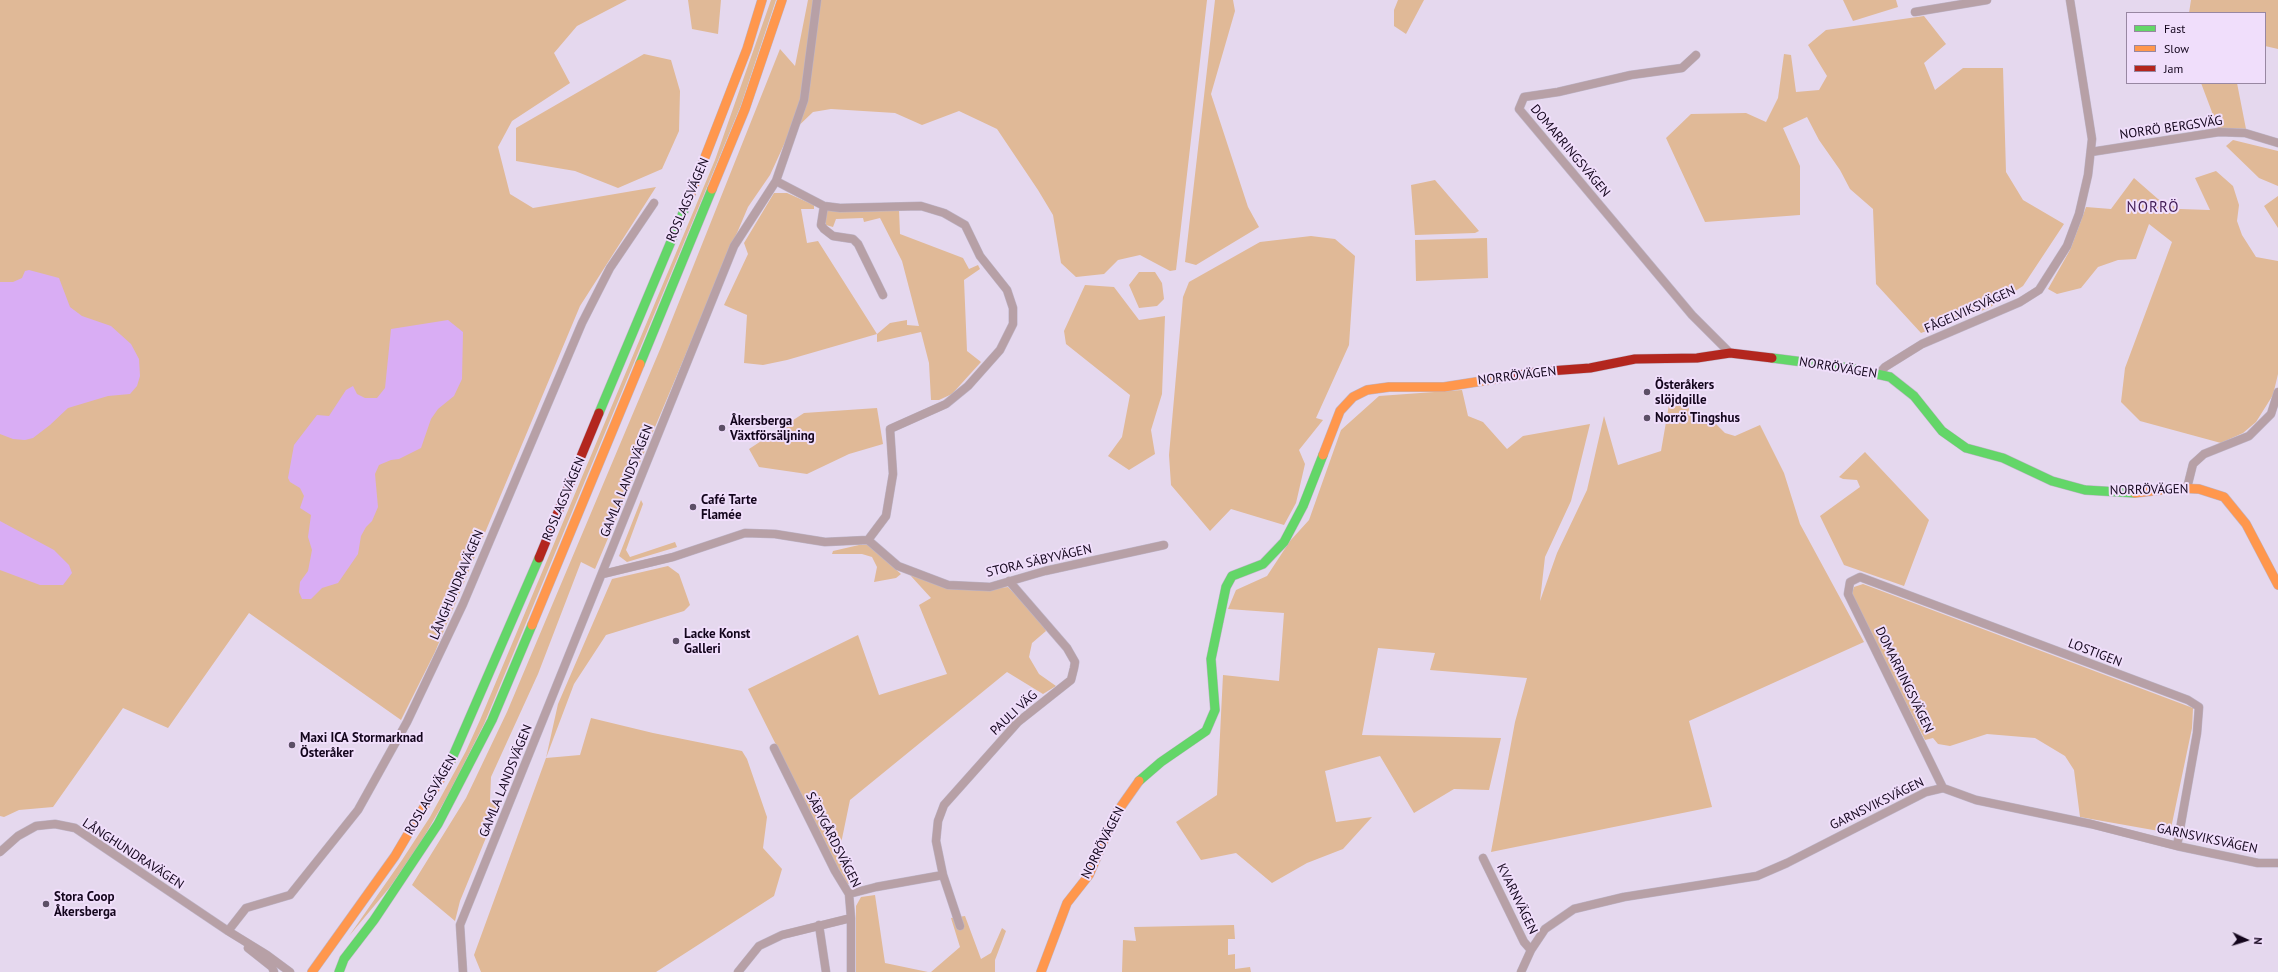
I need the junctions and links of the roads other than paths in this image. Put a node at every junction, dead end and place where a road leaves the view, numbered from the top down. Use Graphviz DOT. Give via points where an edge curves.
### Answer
graph roads {
  1 [pos="762,0"];
  2 [pos="782,0"];
  3 [pos="817,0"];
  4 [pos="1987,0"];
  5 [pos="2070,0"];
  6 [pos="1915,12"];
  7 [pos="1696,54"];
  8 [pos="2278,143"];
  9 [pos="2091,152"];
  10 [pos="776,181"];
  11 [pos="654,203"];
  12 [pos="824,206"];
  13 [pos="883,296"];
  14 [pos="1730,353"];
  15 [pos="1878,375"];
  16 [pos="2278,392"];
  17 [pos="2187,488"];
  18 [pos="868,540"];
  19 [pos="1164,545"];
  20 [pos="603,574"];
  21 [pos="1009,581"];
  22 [pos="1850,582"];
  23 [pos="2278,585"];
  24 [pos="774,748"];
  25 [pos="1943,788"];
  26 [pos="2177,846"];
  27 [pos="0,852"];
  28 [pos="1483,858"];
  29 [pos="2278,864"];
  30 [pos="943,875"];
  31 [pos="849,894"];
  32 [pos="852,918"];
  33 [pos="819,925"];
  34 [pos="960,926"];
  35 [pos="228,931"];
  36 [pos="1531,950"];
  37 [pos="274,972"];
  38 [pos="290,972"];
  39 [pos="312,972"];
  40 [pos="339,972"];
  41 [pos="463,972"];
  42 [pos="738,972"];
  43 [pos="826,972"];
  44 [pos="851,972"];
  45 [pos="1042,972"];
  46 [pos="1521,972"];
  1 -- 39 [label="main road, ROSLAGSVÄGEN" via="703,165 500,652 454,756 395,856"];
  2 -- 40 [label="main road, ROSLAGSVÄGEN" via="745,109 492,720 438,824 374,920 344,959"];
  3 -- 10 [label="street, GAMLA LANDSVÄGEN" via="804,100"];
  4 -- 6 [label="street"];
  5 -- 9 [label="street, FÅGELVIKSVÄGEN" via="2092,139"];
  7 -- 14 [label="street, DOMARRINGSVÄGEN" via="1682,68 1631,75 1524,97 1518,109 1692,315"];
  8 -- 9 [label="street, NORRÖ BERGSVÄG" via="2245,133 2219,132"];
  9 -- 15 [label="street, FÅGELVIKSVÄGEN" via="2077,220 2067,246 2039,290 2020,302 1922,344 1885,367"];
  10 -- 12 [label="street"];
  10 -- 20 [label="street, GAMLA LANDSVÄGEN" via="734,246"];
  11 -- 35 [label="street, LÅNGHUNDRAVÄGEN" via="621,249 597,292 557,380 464,604 433,671 358,810 290,895 246,908"];
  12 -- 13 [label="street" via="824,229 833,236 853,239 858,244"];
  12 -- 18 [label="street" via="921,206 965,225 973,246 1007,290 1013,308 1013,324 1000,350 968,386 946,404 890,430 886,516"];
  14 -- 15 [label="main road, NORRÖVÄGEN" via="1822,364"];
  14 -- 45 [label="main road, NORRÖVÄGEN" via="1696,358 1636,359 1590,368 1536,372 1444,387 1388,387 1367,390 1353,397 1340,411 1304,506 1284,542 1263,564 1232,576 1226,587 1211,659 1215,710 1206,731 1139,781 1115,815 1089,875 1067,903"];
  15 -- 17 [label="main road, NORRÖVÄGEN" via="1890,377 1914,396 1942,431 1966,448 2003,458 2052,481 2085,490 2100,491 2130,492"];
  16 -- 17 [label="street" via="2271,414 2249,436 2204,454 2193,464"];
  17 -- 23 [label="main road, NORRÖVÄGEN" via="2224,497 2246,524"];
  18 -- 20 [label="street" via="825,542 775,534 745,533 673,557"];
  18 -- 21 [label="street, STORA SÄBYVÄGEN" via="898,566 948,585 990,587"];
  19 -- 21 [label="street, STORA SÄBYVÄGEN"];
  20 -- 41 [label="street, GAMLA LANDSVÄGEN" via="460,925"];
  21 -- 30 [label="street, PAULI VÄG" via="1067,648 1075,662 1074,668 1070,680 1018,722 944,805 938,821 936,841"];
  22 -- 25 [label="street, DOMARRINGSVÄGEN" via="1848,594"];
  22 -- 26 [label="street, LOSTIGEN" via="1860,577 2188,700 2199,707 2198,733"];
  24 -- 31 [label="street, SÄBYGÅRDSVÄGEN"];
  25 -- 26 [label="street, GARNSVIKSVÄGEN" via="1976,800 2090,824"];
  25 -- 36 [label="street, GARNSVIKSVÄGEN" via="1926,792 1757,876 1574,909 1545,929"];
  26 -- 29 [label="street, GARNSVIKSVÄGEN" via="2258,863"];
  27 -- 35 [label="street, LÅNGHUNDRAVÄGEN" via="18,836 36,826 55,824 76,828"];
  28 -- 36 [label="street, KVARNVÄGEN" via="1524,942"];
  30 -- 31 [label="street"];
  30 -- 34 [label="street, PAULI VÄG"];
  31 -- 32 [label="street, SÄBYGÅRDSVÄGEN"];
  32 -- 33 [label="street"];
  32 -- 44 [label="street, SÄBYGÅRDSVÄGEN"];
  33 -- 42 [label="street" via="782,935 759,946"];
  33 -- 43 [label="street"];
  35 -- 37 [label="street, LÅNGHUNDRAVÄGEN" via="272,967"];
  35 -- 38 [label="street, LÅNGHUNDRAVÄGEN" via="268,955"];
  36 -- 46 [label="street, GARNSVIKSVÄGEN"];
}
